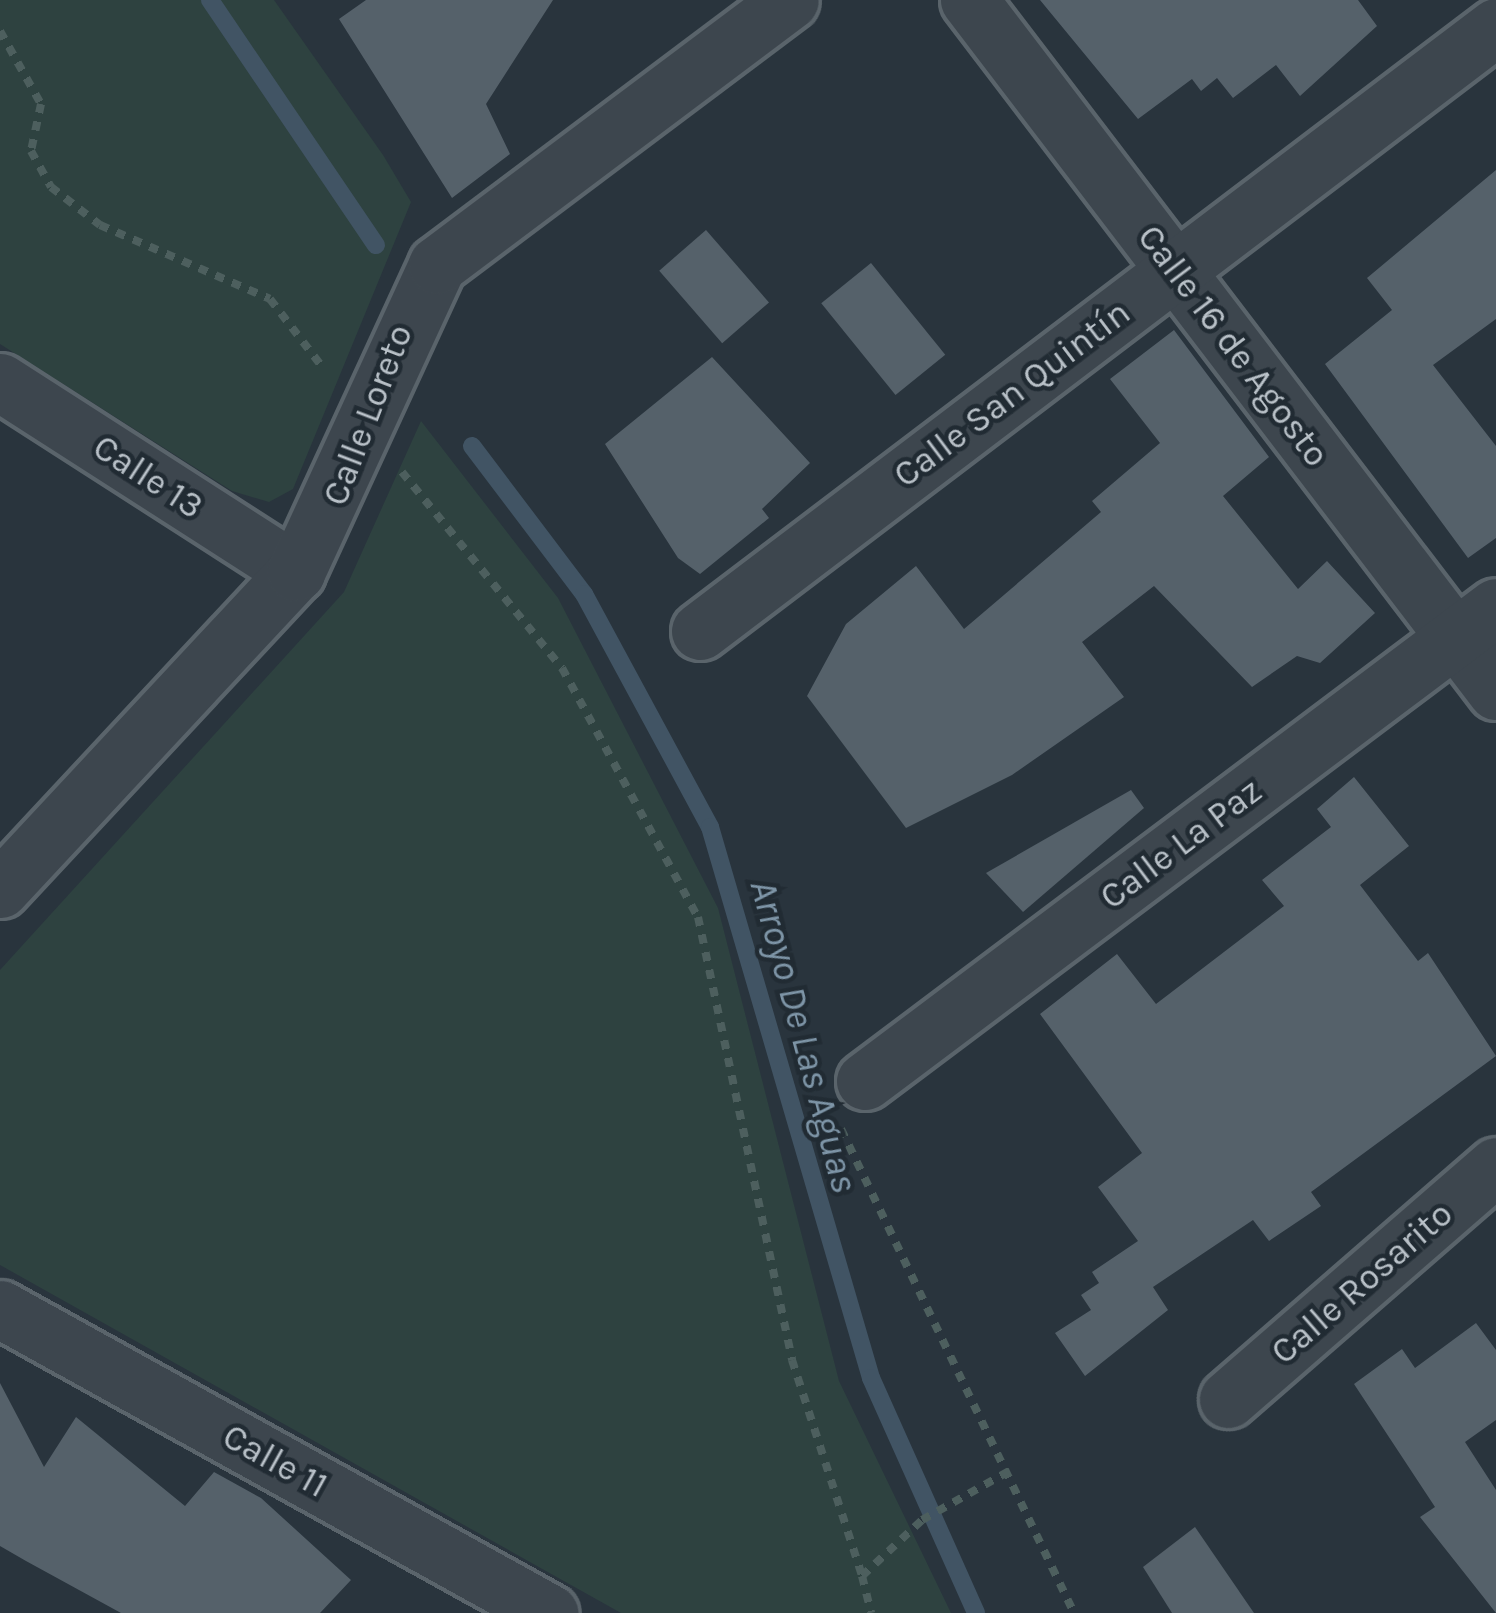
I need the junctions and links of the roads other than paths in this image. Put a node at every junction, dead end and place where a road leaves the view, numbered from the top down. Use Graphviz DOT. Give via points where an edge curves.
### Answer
graph roads {
  1 [pos="790,0"];
  2 [pos="969,0"];
  3 [pos="1496,27"];
  4 [pos="1176,270"];
  5 [pos="0,382"];
  6 [pos="296,572"];
  7 [pos="1475,624"];
  8 [pos="700,631"];
  9 [pos="1496,692"];
  10 [pos="1,886"];
  11 [pos="865,1081"];
  12 [pos="1496,1166"];
  13 [pos="0,1310"];
  14 [pos="1228,1399"];
  15 [pos="549,1613"];
  1 -- 6 [label="street, Calle Loreto" via="471,230 410,304"];
  2 -- 4 [label="street, Calle 16 de Agosto"];
  3 -- 4 [label="street, Calle San Quintín"];
  4 -- 7 [label="street, Calle 16 de Agosto"];
  4 -- 8 [label="street, Calle San Quintín"];
  5 -- 6 [label="street, Calle 13"];
  6 -- 10 [label="street, Calle Loreto"];
  7 -- 9 [label="street, Calle 16 de Agosto"];
  7 -- 11 [label="street, Calle La Paz"];
  12 -- 14 [label="street, Calle Rosarito"];
  13 -- 15 [label="street, Calle 11"];
}
